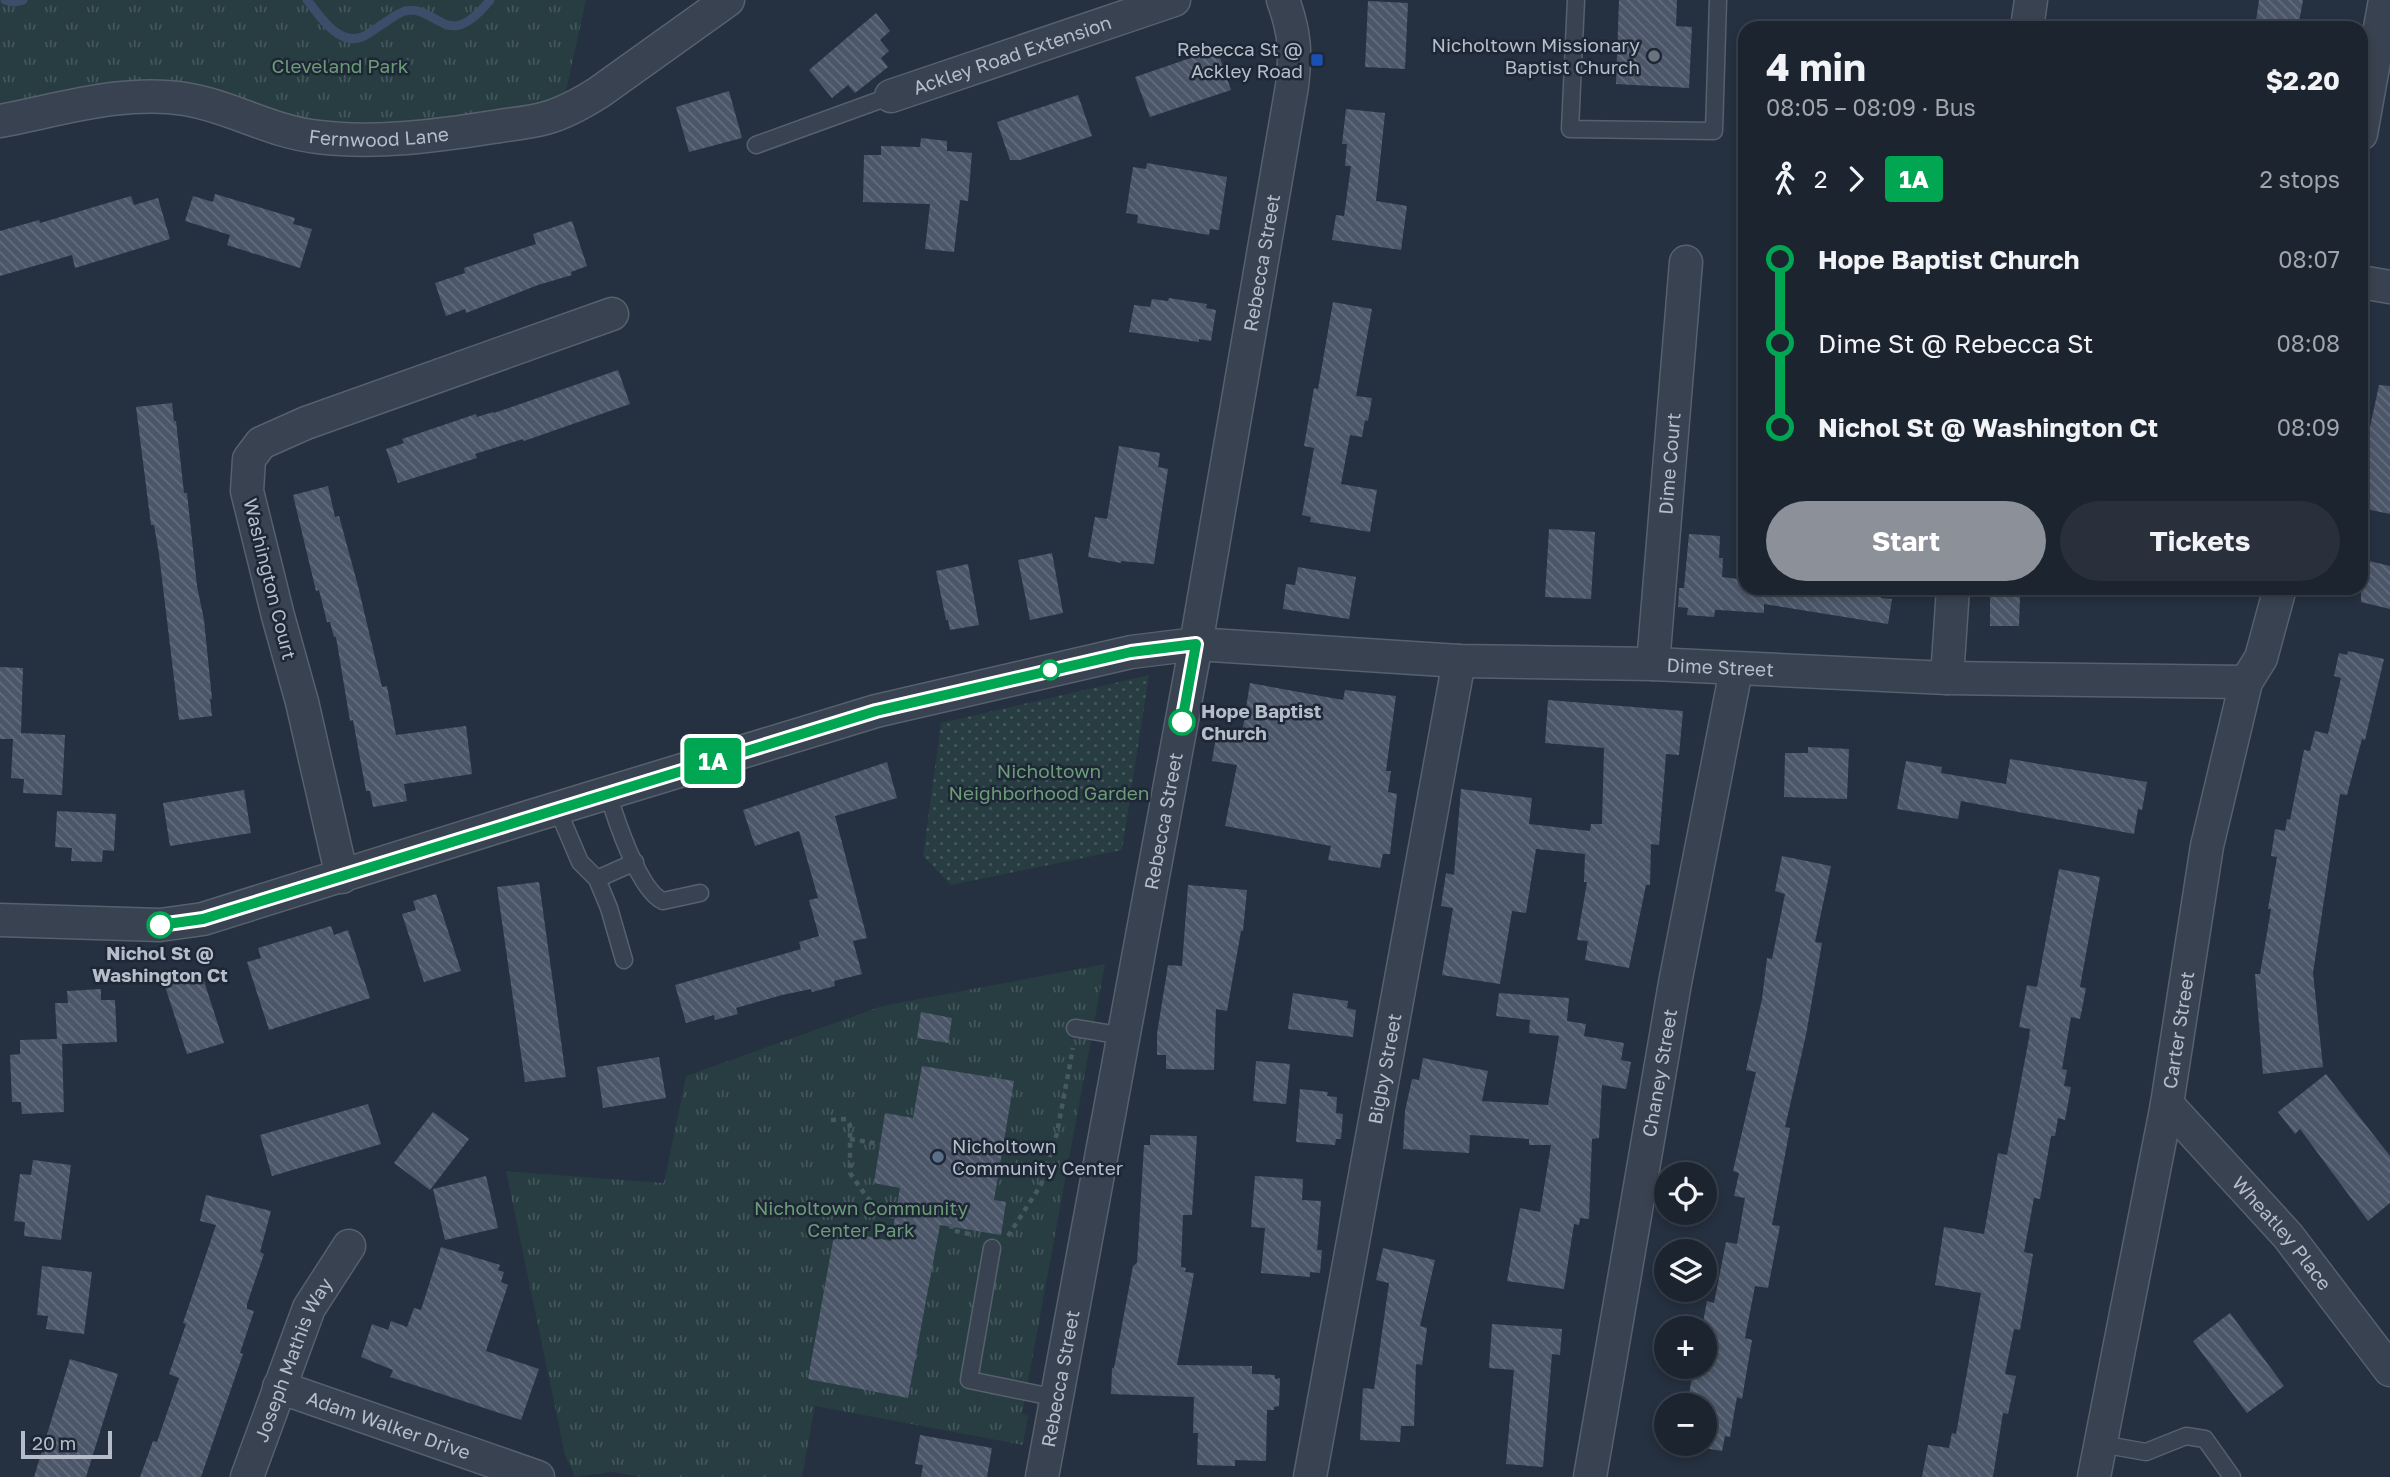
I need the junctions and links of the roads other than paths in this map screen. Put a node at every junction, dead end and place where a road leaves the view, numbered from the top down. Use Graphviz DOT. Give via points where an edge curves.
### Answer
graph roads {
  1 [pos="728,0"];
  2 [pos="1174,0"];
  3 [pos="1283,0"];
  4 [pos="1576,0"];
  5 [pos="1718,0"];
  6 [pos="2031,0"];
  7 [pos="2385,0"];
  8 [pos="2028,21"];
  9 [pos="2368,95"];
  10 [pos="891,96"];
  11 [pos="0,121"];
  12 [pos="756,145"];
  13 [pos="1686,262"];
  14 [pos="2368,283"];
  15 [pos="2390,287"];
  16 [pos="612,314"];
  17 [pos="1953,595"];
  18 [pos="2278,595"];
  19 [pos="1196,644"];
  20 [pos="1460,661"];
  21 [pos="1653,664"];
  22 [pos="1736,670"];
  23 [pos="1947,678"];
  24 [pos="2246,682"];
  25 [pos="608,793"];
  26 [pos="557,808"];
  27 [pos="635,862"];
  28 [pos="342,877"];
  29 [pos="597,879"];
  30 [pos="700,893"];
  31 [pos="0,920"];
  32 [pos="624,960"];
  33 [pos="1075,1028"];
  34 [pos="1124,1036"];
  35 [pos="2167,1104"];
  36 [pos="996,1244"];
  37 [pos="349,1247"];
  38 [pos="2390,1370"];
  39 [pos="279,1387"];
  40 [pos="1057,1398"];
  41 [pos="2101,1444"];
  42 [pos="247,1477"];
  43 [pos="538,1477"];
  44 [pos="1042,1477"];
  45 [pos="1310,1477"];
  46 [pos="1590,1477"];
  47 [pos="2094,1477"];
  48 [pos="2232,1477"];
  1 -- 11 [label="street, Fernwood Lane" via="578,106 546,118 445,134 317,137 185,99 150,97"];
  2 -- 10 [label="street, Ackley Road Extension"];
  3 -- 19 [label="street, Rebecca Street" via="1296,51 1292,86"];
  4 -- 5 [label="lane" via="1570,129 1714,131"];
  6 -- 8 [label="street"];
  7 -- 9 [label="street"];
  10 -- 12 [label="lane"];
  13 -- 21 [label="street, Dime Court"];
  14 -- 15 [label="street"];
  16 -- 28 [label="street, Washington Court" via="306,423 261,443 250,459 247,491"];
  17 -- 23 [label="street"];
  18 -- 24 [label="street, Carter Street" via="2261,658"];
  19 -- 20 [label="street, Dime Street"];
  19 -- 25 [label="street, Dime Street" via="1131,652 876,711"];
  19 -- 34 [label="street, Rebecca Street"];
  20 -- 21 [label="street, Dime Street"];
  20 -- 45 [label="street, Bigby Street"];
  21 -- 22 [label="street, Dime Street"];
  22 -- 23 [label="street, Dime Street"];
  22 -- 46 [label="street, Chaney Street" via="1675,983"];
  23 -- 24 [label="street, Dime Street"];
  24 -- 35 [label="street, Carter Street" via="2207,846"];
  25 -- 26 [label="street, Dime Street"];
  25 -- 27 [label="lane" via="620,834"];
  26 -- 28 [label="street, Dime Street"];
  26 -- 29 [label="lane" via="580,862"];
  27 -- 29 [label="lane"];
  27 -- 30 [label="lane" via="658,899"];
  28 -- 31 [label="street, Dime Street" via="203,919 160,925"];
  29 -- 32 [label="lane"];
  33 -- 34 [label="lane"];
  34 -- 40 [label="street, Rebecca Street"];
  35 -- 38 [label="street, Wheatley Place" via="2288,1236"];
  35 -- 41 [label="street, Carter Street"];
  36 -- 40 [label="lane" via="969,1380"];
  37 -- 39 [label="street, Joseph Mathis Way" via="309,1308"];
  39 -- 42 [label="street, Joseph Mathis Way"];
  39 -- 43 [label="street, Adam Walker Drive"];
  40 -- 44 [label="street, Rebecca Street"];
  41 -- 47 [label="street, Carter Street"];
  41 -- 48 [label="lane" via="2146,1452 2186,1436 2205,1438"];
}
